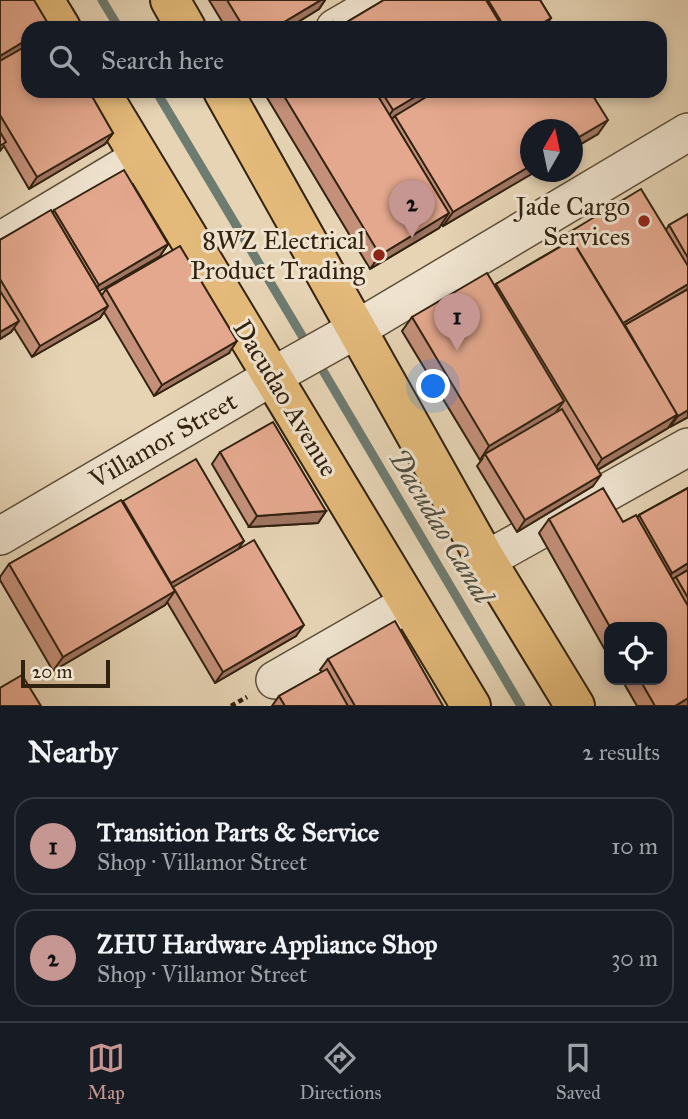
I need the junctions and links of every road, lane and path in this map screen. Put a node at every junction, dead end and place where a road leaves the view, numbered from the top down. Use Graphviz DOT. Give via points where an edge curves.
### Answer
graph roads {
  1 [pos="44,0"];
  2 [pos="170,0"];
  3 [pos="383,0"];
  4 [pos="57,21"];
  5 [pos="182,21"];
  6 [pos="347,21"];
  7 [pos="104,98"];
  8 [pos="228,98"];
  9 [pos="688,132"];
  10 [pos="139,157"];
  11 [pos="0,241"];
  12 [pos="357,329"];
  13 [pos="273,376"];
  14 [pos="688,447"];
  15 [pos="0,536"];
  16 [pos="486,560"];
  17 [pos="409,603"];
  18 [pos="275,680"];
  19 [pos="471,706"];
  20 [pos="575,706"];
  1 -- 4 [label="main road"];
  2 -- 5 [label="main road"];
  3 -- 6 [label="street"];
  7 -- 10 [label="main road, Dacudao Avenue"];
  8 -- 12 [label="main road"];
  9 -- 12 [label="street, Villamor Street"];
  10 -- 11 [label="street"];
  10 -- 13 [label="main road, Dacudao Avenue"];
  12 -- 13 [label="street, Villamor Street"];
  12 -- 16 [label="main road"];
  13 -- 15 [label="street, Villamor Street"];
  13 -- 17 [label="main road, Dacudao Avenue"];
  14 -- 16 [label="street"];
  16 -- 20 [label="main road"];
  17 -- 18 [label="street"];
  17 -- 19 [label="main road, Dacudao Avenue"];
}
